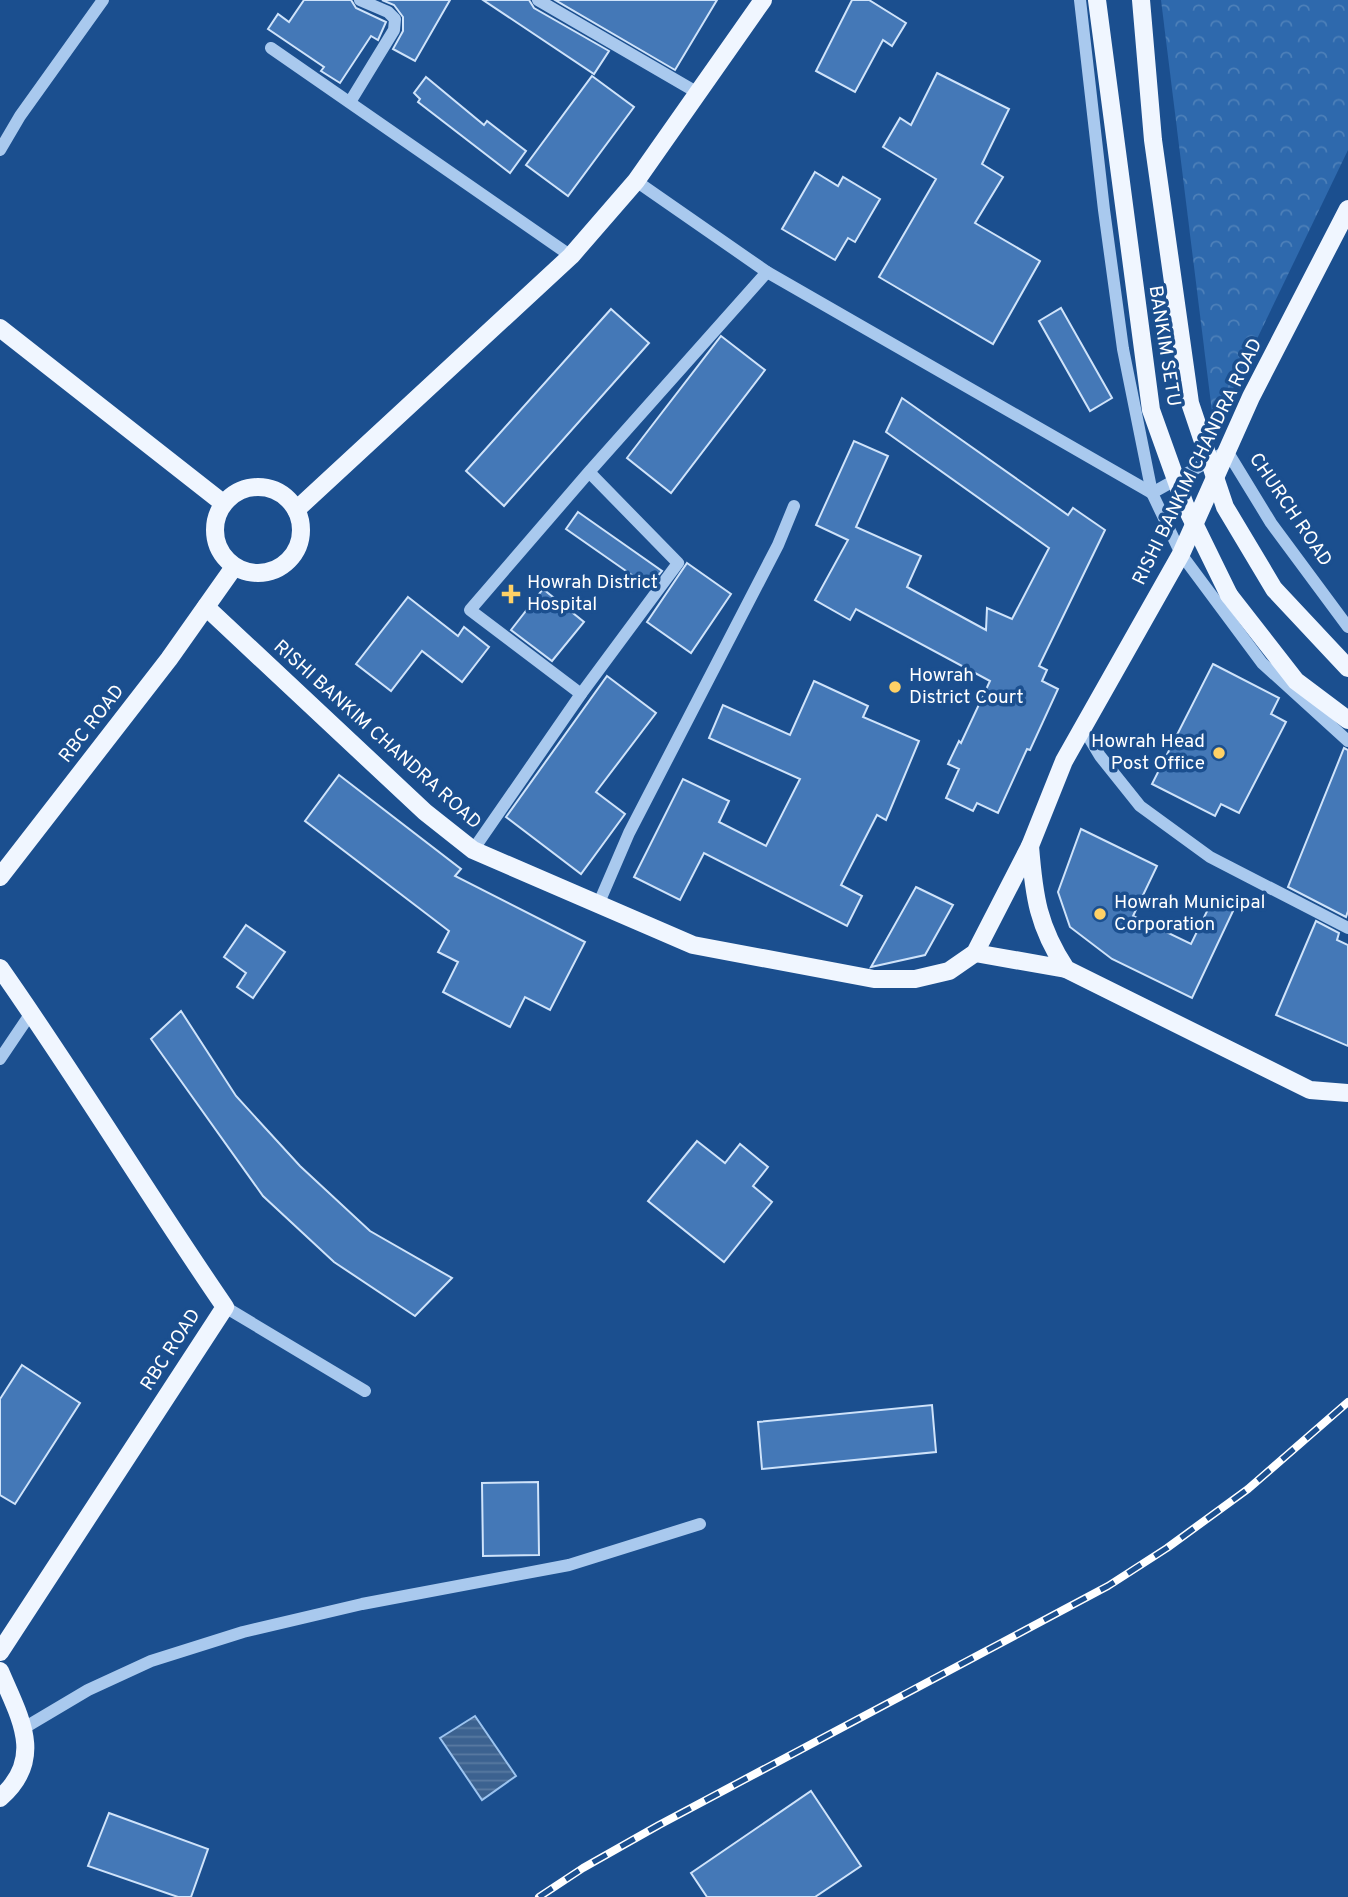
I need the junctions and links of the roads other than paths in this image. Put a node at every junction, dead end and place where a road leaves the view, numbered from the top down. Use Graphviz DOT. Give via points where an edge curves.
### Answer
graph roads {
  1 [pos="103,0"];
  2 [pos="360,0"];
  3 [pos="538,0"];
  4 [pos="763,0"];
  5 [pos="1080,0"];
  6 [pos="1097,0"];
  7 [pos="1141,0"];
  8 [pos="271,48"];
  9 [pos="698,93"];
  10 [pos="349,102"];
  11 [pos="0,150"];
  12 [pos="636,181"];
  13 [pos="1348,209"];
  14 [pos="571,256"];
  15 [pos="767,272"];
  16 [pos="0,328"];
  17 [pos="1227,450"];
  18 [pos="589,472"];
  19 [pos="1152,493"];
  20 [pos="223,503"];
  21 [pos="794,506"];
  22 [pos="296,510"];
  23 [pos="1181,554"];
  24 [pos="234,567"];
  25 [pos="205,607"];
  26 [pos="1348,627"];
  27 [pos="1348,668"];
  28 [pos="581,694"];
  29 [pos="1348,720"];
  30 [pos="1082,726"];
  31 [pos="1348,741"];
  32 [pos="1030,846"];
  33 [pos="473,850"];
  34 [pos="5,871"];
  35 [pos="598,905"];
  36 [pos="1348,928"];
  37 [pos="975,953"];
  38 [pos="0,968"];
  39 [pos="1066,969"];
  40 [pos="32,1013"];
  41 [pos="0,1059"];
  42 [pos="1348,1093"];
  43 [pos="225,1307"];
  44 [pos="365,1391"];
  45 [pos="700,1524"];
  46 [pos="0,1652"];
  47 [pos="0,1671"];
  48 [pos="24,1728"];
  49 [pos="0,1798"];
  1 -- 11 [label="street"];
  2 -- 10 [label="street" via="396,19 394,30"];
  3 -- 9 [label="street"];
  4 -- 9 [label="main road"];
  5 -- 19 [label="street" via="1123,349"];
  6 -- 29 [label="main road, BANKIM SETU, bridge" via="1151,410 1185,505 1229,595 1296,681"];
  7 -- 27 [label="main road, BANKIM SETU, bridge" via="1153,140 1190,402 1225,507 1274,589"];
  8 -- 10 [label="street"];
  9 -- 12 [label="main road"];
  10 -- 14 [label="street"];
  12 -- 14 [label="main road"];
  12 -- 15 [label="street"];
  13 -- 17 [label="main road, RISHI BANKIM CHANDRA ROAD"];
  14 -- 22 [label="main road"];
  15 -- 18 [label="street"];
  15 -- 19 [label="street"];
  16 -- 20 [label="main road"];
  17 -- 19 [label="street, CHURCH ROAD"];
  17 -- 23 [label="main road, RISHI BANKIM CHANDRA ROAD"];
  17 -- 26 [label="street, CHURCH ROAD" via="1271,523"];
  18 -- 28 [label="street" via="678,563"];
  18 -- 28 [label="street" via="470,610"];
  19 -- 23 [label="street"];
  20 -- 22 [label="main road" via="247,488 262,487 288,498"];
  20 -- 24 [label="main road" via="216,516 215,537 223,557"];
  21 -- 35 [label="street" via="629,833"];
  22 -- 24 [label="main road" via="301,538 287,563 261,574"];
  23 -- 30 [label="main road, RISHI BANKIM CHANDRA ROAD"];
  23 -- 31 [label="street" via="1262,663"];
  24 -- 25 [label="main road, RBC ROAD"];
  25 -- 33 [label="main road, RISHI BANKIM CHANDRA ROAD" via="425,812"];
  25 -- 34 [label="main road, RBC ROAD"];
  28 -- 33 [label="street"];
  30 -- 32 [label="main road, RISHI BANKIM CHANDRA ROAD"];
  30 -- 36 [label="street" via="1140,806 1210,857"];
  32 -- 37 [label="main road, RISHI BANKIM CHANDRA ROAD"];
  32 -- 39 [label="main road, RISHI BANKIM CHANDRA ROAD" via="1039,916"];
  33 -- 35 [label="main road, RISHI BANKIM CHANDRA ROAD"];
  35 -- 37 [label="main road, RISHI BANKIM CHANDRA ROAD" via="694,945 874,979 915,979 949,971"];
  37 -- 39 [label="main road"];
  38 -- 40 [label="main road, RBC ROAD"];
  39 -- 42 [label="main road" via="1310,1090"];
  40 -- 41 [label="street"];
  40 -- 43 [label="main road, RBC ROAD"];
  43 -- 44 [label="street"];
  43 -- 46 [label="main road, RBC ROAD"];
  45 -- 48 [label="street" via="569,1565 243,1632 151,1661 88,1690"];
  47 -- 48 [label="main road"];
  48 -- 49 [label="main road" via="25,1764"];
}
